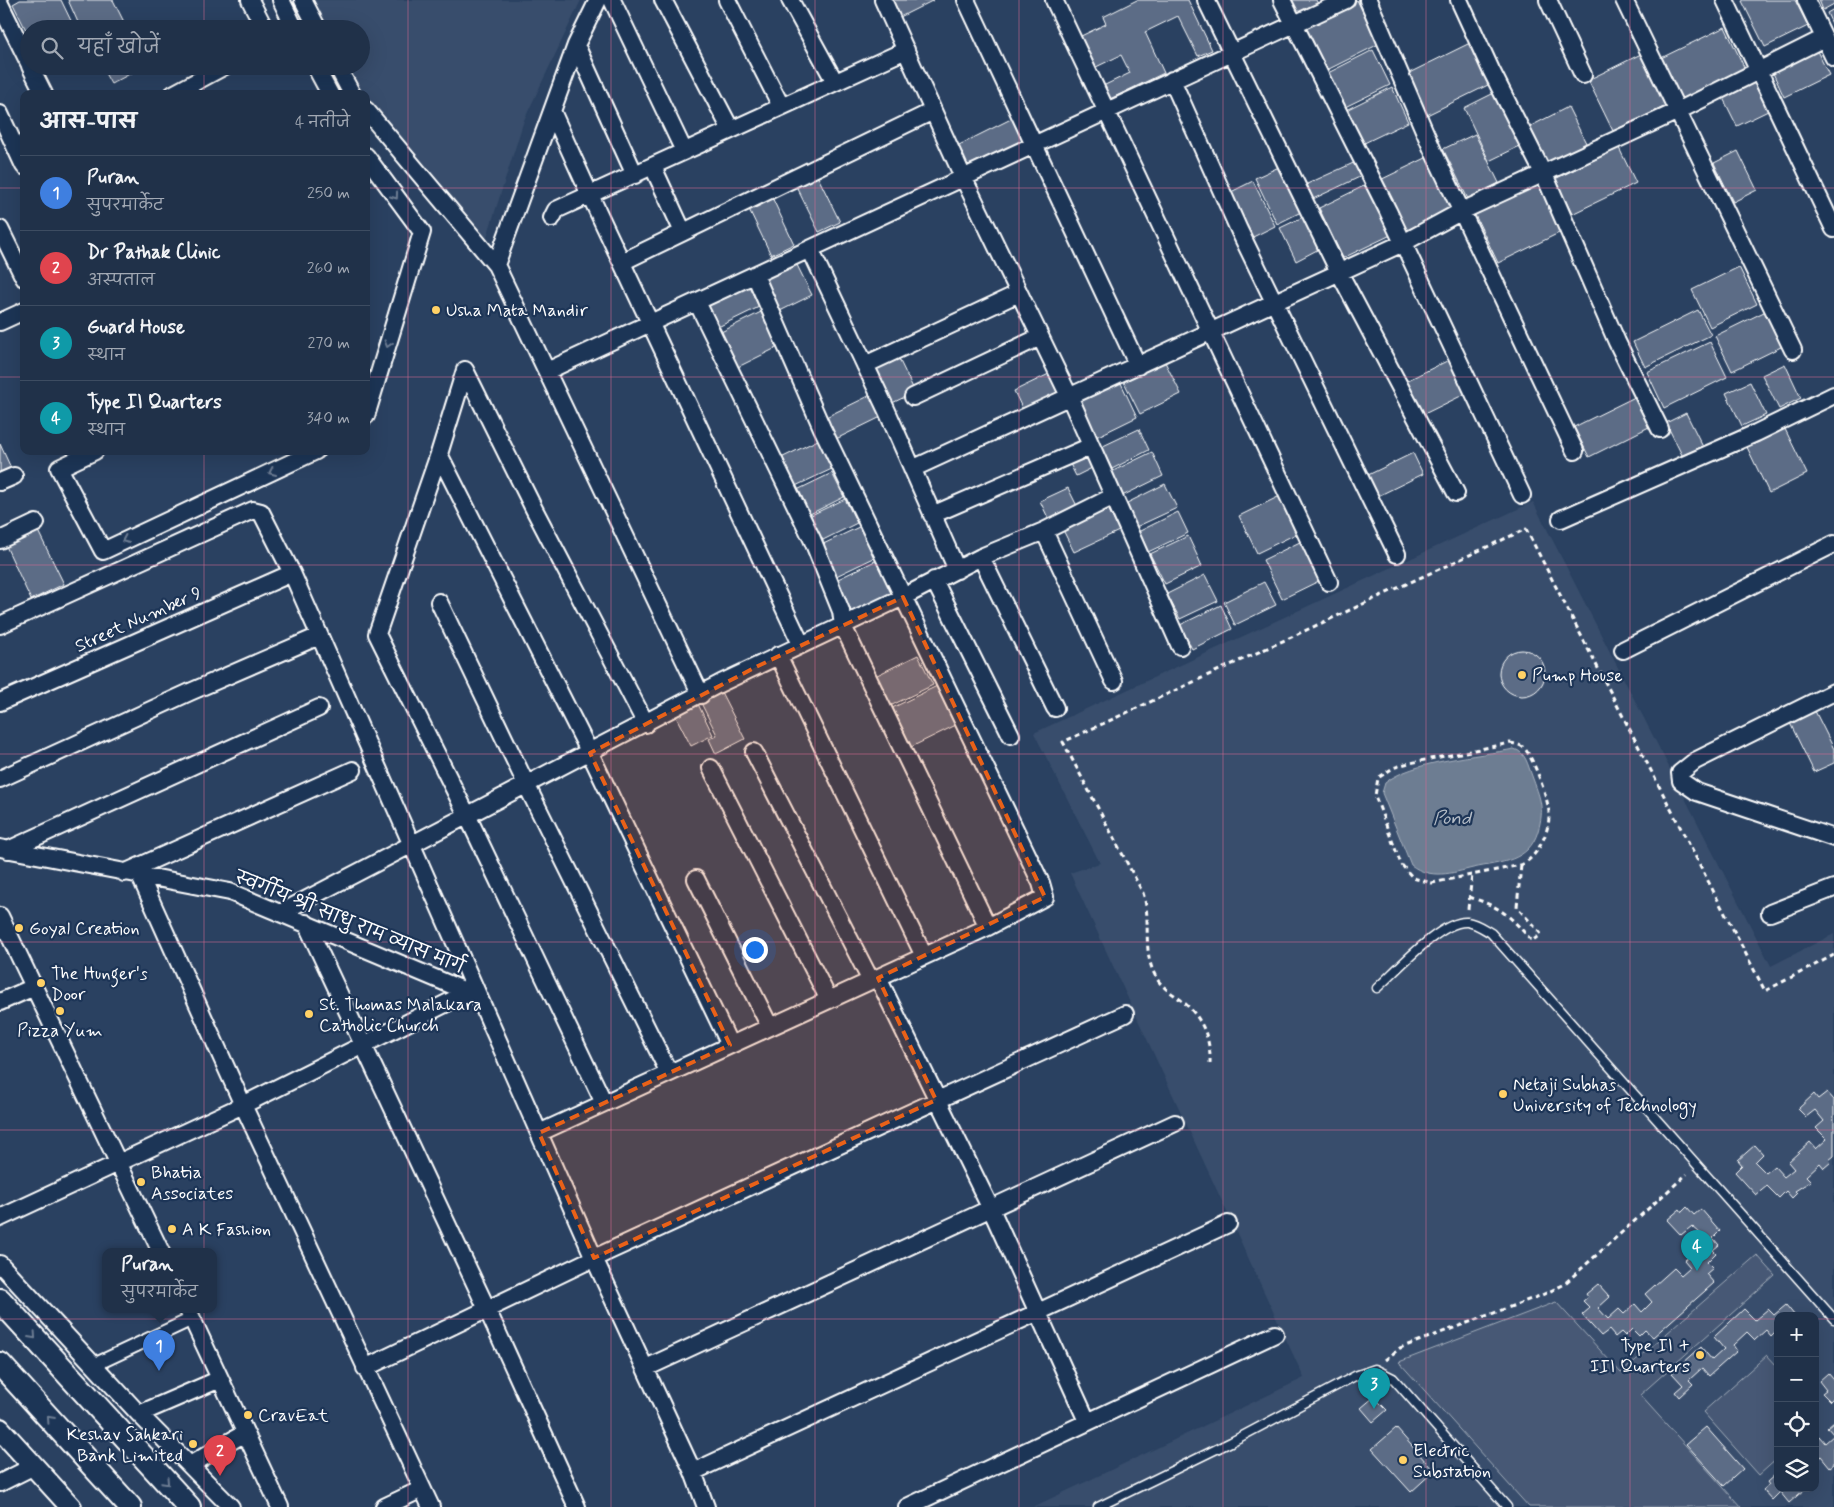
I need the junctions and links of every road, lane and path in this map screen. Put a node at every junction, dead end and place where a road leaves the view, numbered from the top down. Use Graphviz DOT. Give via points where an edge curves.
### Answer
graph roads {
  1 [pos="250,0"];
  2 [pos="281,0"];
  3 [pos="303,0"];
  4 [pos="598,0"];
  5 [pos="612,0"];
  6 [pos="663,0"];
  7 [pos="727,0"];
  8 [pos="790,0"];
  9 [pos="883,0"];
  10 [pos="966,0"];
  11 [pos="1054,0"];
  12 [pos="1206,0"];
  13 [pos="1282,0"];
  14 [pos="1346,0"];
  15 [pos="1368,0"];
  16 [pos="1460,0"];
  17 [pos="1548,0"];
  18 [pos="1624,0"];
  19 [pos="1725,0"];
  20 [pos="1806,0"];
  21 [pos="0,4"];
  22 [pos="260,20"];
  23 [pos="291,20"];
  24 [pos="313,20"];
  25 [pos="1294,24"];
  26 [pos="1824,38"];
  27 [pos="20,45"];
  28 [pos="576,45"];
  29 [pos="906,50"];
  30 [pos="1232,52"];
  31 [pos="1834,58"];
  32 [pos="1759,72"];
  33 [pos="35,75"];
  34 [pos="208,75"];
  35 [pos="320,75"];
  36 [pos="342,75"];
  37 [pos="1583,75"];
  38 [pos="1172,80"];
  39 [pos="835,82"];
  40 [pos="42,90"];
  41 [pos="180,90"];
  42 [pos="328,90"];
  43 [pos="350,90"];
  44 [pos="781,106"];
  45 [pos="552,111"];
  46 [pos="933,111"];
  47 [pos="1105,111"];
  48 [pos="1678,111"];
  49 [pos="0,114"];
  50 [pos="370,115"];
  51 [pos="731,130"];
  52 [pos="1034,144"];
  53 [pos="684,151"];
  54 [pos="20,157"];
  55 [pos="370,161"];
  56 [pos="653,167"];
  57 [pos="1544,174"];
  58 [pos="635,176"];
  59 [pos="963,177"];
  60 [pos="590,195"];
  61 [pos="1462,211"];
  62 [pos="552,218"];
  63 [pos="0,229"];
  64 [pos="1834,230"];
  65 [pos="683,232"];
  66 [pos="1403,243"];
  67 [pos="810,249"];
  68 [pos="622,262"];
  69 [pos="496,265"];
  70 [pos="20,270"];
  71 [pos="1339,272"];
  72 [pos="755,275"];
  73 [pos="1019,293"];
  74 [pos="697,302"];
  75 [pos="1275,302"];
  76 [pos="20,313"];
  77 [pos="0,322"];
  78 [pos="650,324"];
  79 [pos="1212,330"];
  80 [pos="1040,337"];
  81 [pos="1793,350"];
  82 [pos="865,365"];
  83 [pos="1138,366"];
  84 [pos="547,371"];
  85 [pos="1834,395"];
  86 [pos="913,397"];
  87 [pos="1070,398"];
  88 [pos="370,403"];
  89 [pos="1660,429"];
  90 [pos="1091,446"];
  91 [pos="1575,452"];
  92 [pos="439,454"];
  93 [pos="87,455"];
  94 [pos="307,455"];
  95 [pos="912,469"];
  96 [pos="1456,493"];
  97 [pos="1522,495"];
  98 [pos="1112,496"];
  99 [pos="932,516"];
  100 [pos="1561,519"];
  101 [pos="36,523"];
  102 [pos="1044,532"];
  103 [pos="0,540"];
  104 [pos="1834,544"];
  105 [pos="1396,554"];
  106 [pos="981,557"];
  107 [pos="957,570"];
  108 [pos="292,573"];
  109 [pos="934,580"];
  110 [pos="1329,582"];
  111 [pos="903,597"];
  112 [pos="439,602"];
  113 [pos="0,625"];
  114 [pos="843,626"];
  115 [pos="319,636"];
  116 [pos="801,644"];
  117 [pos="1180,646"];
  118 [pos="1623,650"];
  119 [pos="778,655"];
  120 [pos="1114,681"];
  121 [pos="1834,692"];
  122 [pos="701,695"];
  123 [pos="0,702"];
  124 [pos="319,708"];
  125 [pos="1055,708"];
  126 [pos="646,724"];
  127 [pos="1010,735"];
  128 [pos="754,752"];
  129 [pos="590,753"];
  130 [pos="711,768"];
  131 [pos="353,770"];
  132 [pos="0,779"];
  133 [pos="527,786"];
  134 [pos="468,817"];
  135 [pos="1834,838"];
  136 [pos="411,846"];
  137 [pos="4,849"];
  138 [pos="1521,865"];
  139 [pos="124,872"];
  140 [pos="1472,875"];
  141 [pos="140,876"];
  142 [pos="696,879"];
  143 [pos="1834,888"];
  144 [pos="282,912"];
  145 [pos="1770,913"];
  146 [pos="0,916"];
  147 [pos="306,923"];
  148 [pos="988,927"];
  149 [pos="1834,955"];
  150 [pos="924,956"];
  151 [pos="874,979"];
  152 [pos="34,987"];
  153 [pos="1377,988"];
  154 [pos="473,994"];
  155 [pos="829,1000"];
  156 [pos="0,1002"];
  157 [pos="1125,1014"];
  158 [pos="770,1027"];
  159 [pos="364,1046"];
  160 [pos="730,1046"];
  161 [pos="1210,1064"];
  162 [pos="670,1073"];
  163 [pos="936,1100"];
  164 [pos="604,1103"];
  165 [pos="243,1105"];
  166 [pos="1175,1123"];
  167 [pos="539,1133"];
  168 [pos="120,1163"];
  169 [pos="1696,1166"];
  170 [pos="990,1209"];
  171 [pos="0,1218"];
  172 [pos="1228,1224"];
  173 [pos="159,1248"];
  174 [pos="594,1258"];
  175 [pos="0,1264"];
  176 [pos="0,1300"];
  177 [pos="487,1309"];
  178 [pos="1038,1312"];
  179 [pos="190,1314"];
  180 [pos="1834,1319"];
  181 [pos="1275,1334"];
  182 [pos="0,1364"];
  183 [pos="94,1365"];
  184 [pos="366,1368"];
  185 [pos="646,1368"];
  186 [pos="1375,1369"];
  187 [pos="220,1379"];
  188 [pos="139,1414"];
  189 [pos="1087,1420"];
  190 [pos="0,1429"];
  191 [pos="245,1432"];
  192 [pos="190,1465"];
  193 [pos="34,1466"];
  194 [pos="693,1472"];
  195 [pos="0,1483"];
  196 [pos="422,1489"];
  197 [pos="71,1507"];
  198 [pos="130,1507"];
  199 [pos="190,1507"];
  200 [pos="231,1507"];
  201 [pos="280,1507"];
  202 [pos="384,1507"];
  203 [pos="430,1507"];
  204 [pos="576,1507"];
  205 [pos="706,1507"];
  206 [pos="907,1507"];
  207 [pos="1098,1507"];
  208 [pos="1507,1507"];
  1 -- 22 [label="street"];
  2 -- 23 [label="street"];
  3 -- 24 [label="street"];
  4 -- 28 [label="street"];
  5 -- 53 [label="street"];
  6 -- 51 [label="street"];
  7 -- 44 [label="street"];
  8 -- 39 [label="street"];
  9 -- 29 [label="street"];
  10 -- 52 [label="street"];
  11 -- 47 [label="street"];
  12 -- 30 [label="street"];
  13 -- 25 [label="street"];
  14 -- 25 [label="street"];
  15 -- 61 [label="street" via="1432,151"];
  16 -- 57 [label="street" via="1491,70"];
  17 -- 37 [label="street"];
  18 -- 48 [label="street"];
  19 -- 32 [label="street"];
  20 -- 26 [label="street"];
  21 -- 27 [label="street"];
  25 -- 30 [label="street"];
  25 -- 66 [label="street"];
  26 -- 31 [label="street"];
  26 -- 32 [label="street"];
  28 -- 45 [label="street"];
  28 -- 58 [label="street"];
  29 -- 39 [label="street"];
  29 -- 46 [label="street"];
  30 -- 38 [label="street"];
  30 -- 71 [label="street"];
  32 -- 48 [label="street"];
  32 -- 64 [label="street"];
  33 -- 40 [label="street"];
  34 -- 41 [label="street"];
  35 -- 42 [label="street"];
  36 -- 43 [label="street"];
  38 -- 47 [label="street"];
  38 -- 75 [label="street"];
  39 -- 44 [label="street"];
  44 -- 51 [label="street"];
  45 -- 60 [label="street"];
  45 -- 69 [label="street"];
  46 -- 59 [label="street"];
  46 -- 65 [label="street"];
  47 -- 52 [label="street"];
  47 -- 79 [label="street"];
  48 -- 57 [label="street"];
  48 -- 81 [label="street"];
  49 -- 54 [label="street"];
  50 -- 69 [label="street"];
  51 -- 53 [label="street"];
  52 -- 59 [label="street"];
  52 -- 83 [label="street"];
  53 -- 56 [label="street"];
  55 -- 88 [label="street, one-way" via="422,232"];
  56 -- 58 [label="street"];
  56 -- 65 [label="street"];
  57 -- 61 [label="street"];
  57 -- 89 [label="street" via="1616,342"];
  58 -- 60 [label="street"];
  59 -- 67 [label="street"];
  59 -- 73 [label="street"];
  60 -- 62 [label="street" via="556,210"];
  60 -- 68 [label="street"];
  61 -- 66 [label="street"];
  61 -- 91 [label="street"];
  63 -- 70 [label="street"];
  65 -- 68 [label="street"];
  66 -- 71 [label="street"];
  66 -- 97 [label="street"];
  67 -- 72 [label="street"];
  67 -- 82 [label="street"];
  68 -- 78 [label="street"];
  69 -- 84 [label="street"];
  71 -- 75 [label="street"];
  71 -- 96 [label="street"];
  72 -- 74 [label="street"];
  72 -- 111 [label="street" via="822,428"];
  73 -- 80 [label="street"];
  73 -- 82 [label="street"];
  74 -- 78 [label="street"];
  74 -- 114 [label="street" via="812,539 841,611"];
  75 -- 79 [label="street"];
  75 -- 105 [label="street"];
  76 -- 77 [label="street"];
  78 -- 84 [label="street"];
  78 -- 116 [label="street"];
  79 -- 83 [label="street"];
  79 -- 110 [label="street"];
  80 -- 86 [label="street"];
  80 -- 87 [label="street"];
  82 -- 95 [label="street"];
  83 -- 87 [label="street"];
  84 -- 122 [label="street"];
  85 -- 100 [label="street"];
  87 -- 90 [label="street"];
  87 -- 95 [label="street"];
  90 -- 98 [label="street"];
  90 -- 99 [label="street"];
  92 -- 126 [label="street" via="465,370"];
  92 -- 129 [label="street"];
  92 -- 134 [label="street" via="377,634"];
  94 -- 93 [label="street, one-way" via="103,551 59,468"];
  95 -- 99 [label="street"];
  98 -- 102 [label="street"];
  98 -- 117 [label="street"];
  99 -- 107 [label="street"];
  101 -- 103 [label="street"];
  102 -- 106 [label="street"];
  102 -- 120 [label="street"];
  104 -- 118 [label="street"];
  106 -- 107 [label="street"];
  106 -- 125 [label="street"];
  107 -- 109 [label="street"];
  108 -- 113 [label="street" via="262,512 257,509"];
  108 -- 115 [label="street"];
  108 -- 123 [label="street, Street Number 9"];
  109 -- 111 [label="street"];
  109 -- 127 [label="street"];
  111 -- 114 [label="street"];
  111 -- 148 [label="street" via="1044,890 1045,897 1040,901"];
  112 -- 133 [label="street"];
  114 -- 116 [label="street"];
  114 -- 148 [label="street"];
  115 -- 132 [label="street"];
  115 -- 136 [label="street"];
  116 -- 119 [label="street"];
  119 -- 122 [label="street"];
  119 -- 150 [label="street"];
  121 -- 135 [label="street" via="1695,761 1680,773 1681,780 1697,792"];
  122 -- 126 [label="street"];
  124 -- 137 [label="street"];
  126 -- 129 [label="street"];
  128 -- 151 [label="street"];
  129 -- 133 [label="street"];
  129 -- 160 [label="street"];
  130 -- 155 [label="street"];
  131 -- 139 [label="street"];
  133 -- 134 [label="street"];
  133 -- 162 [label="street"];
  134 -- 136 [label="street"];
  134 -- 164 [label="street"];
  136 -- 144 [label="street"];
  136 -- 154 [label="street"];
  137 -- 139 [label="street, स्वर्गीय श्री साधु राम व्यास मार्ग"];
  138 -- 140 [label="path"];
  138 -- 140 [label="path" via="1517,906 1540,934 1532,941 1507,914 1492,904 1469,897"];
  138 -- 140 [label="path" via="1537,853 1549,822 1549,813 1524,747 1510,743 1406,764 1385,772 1375,785 1375,796 1406,872 1413,878 1432,883"];
  139 -- 141 [label="street, स्वर्गीय श्री साधु राम व्यास मार्ग"];
  141 -- 144 [label="street, स्वर्गीय श्री साधु राम व्यास मार्ग" via="230,892"];
  141 -- 165 [label="street"];
  142 -- 158 [label="street"];
  143 -- 145 [label="street"];
  144 -- 147 [label="street, स्वर्गीय श्री साधु राम व्यास मार्ग"];
  146 -- 152 [label="street"];
  147 -- 154 [label="street, स्वर्गीय श्री साधु राम व्यास मार्ग"];
  147 -- 159 [label="street"];
  148 -- 150 [label="street"];
  149 -- 161 [label="path" via="1765,990 1526,529 1063,742 1143,893 1147,953 1156,977 1198,1018 1209,1041"];
  150 -- 151 [label="street"];
  151 -- 155 [label="street"];
  151 -- 163 [label="street"];
  152 -- 156 [label="street"];
  152 -- 168 [label="street"];
  153 -- 169 [label="lane" via="1440,931 1466,922 1479,926 1491,934"];
  154 -- 159 [label="street"];
  154 -- 167 [label="street"];
  155 -- 158 [label="street"];
  157 -- 163 [label="street"];
  158 -- 160 [label="street"];
  159 -- 165 [label="street"];
  159 -- 177 [label="street"];
  160 -- 162 [label="street"];
  162 -- 164 [label="street"];
  163 -- 170 [label="street"];
  163 -- 174 [label="street"];
  164 -- 167 [label="street"];
  165 -- 168 [label="street"];
  165 -- 184 [label="street"];
  166 -- 170 [label="street"];
  167 -- 174 [label="street"];
  168 -- 171 [label="street"];
  168 -- 173 [label="street"];
  169 -- 180 [label="lane"];
  169 -- 186 [label="path" via="1563,1285 1542,1296 1400,1348"];
  170 -- 178 [label="street"];
  170 -- 185 [label="street"];
  172 -- 178 [label="street"];
  174 -- 177 [label="street"];
  174 -- 185 [label="street"];
  175 -- 183 [label="street"];
  176 -- 199 [label="main road, one-way"];
  177 -- 184 [label="street"];
  177 -- 204 [label="street"];
  178 -- 189 [label="street"];
  178 -- 194 [label="street"];
  179 -- 183 [label="street"];
  179 -- 187 [label="street"];
  181 -- 189 [label="street"];
  198 -- 182 [label="main road, one-way"];
  183 -- 188 [label="street"];
  184 -- 196 [label="street"];
  185 -- 194 [label="street"];
  186 -- 207 [label="lane" via="1355,1376"];
  186 -- 208 [label="lane" via="1393,1378"];
  187 -- 188 [label="street"];
  187 -- 191 [label="street"];
  188 -- 192 [label="street"];
  189 -- 206 [label="street"];
  190 -- 193 [label="street"];
  191 -- 192 [label="street"];
  191 -- 201 [label="street"];
  192 -- 200 [label="street"];
  193 -- 195 [label="street"];
  193 -- 197 [label="street"];
  194 -- 205 [label="street"];
  196 -- 202 [label="street"];
  196 -- 203 [label="street"];
}
